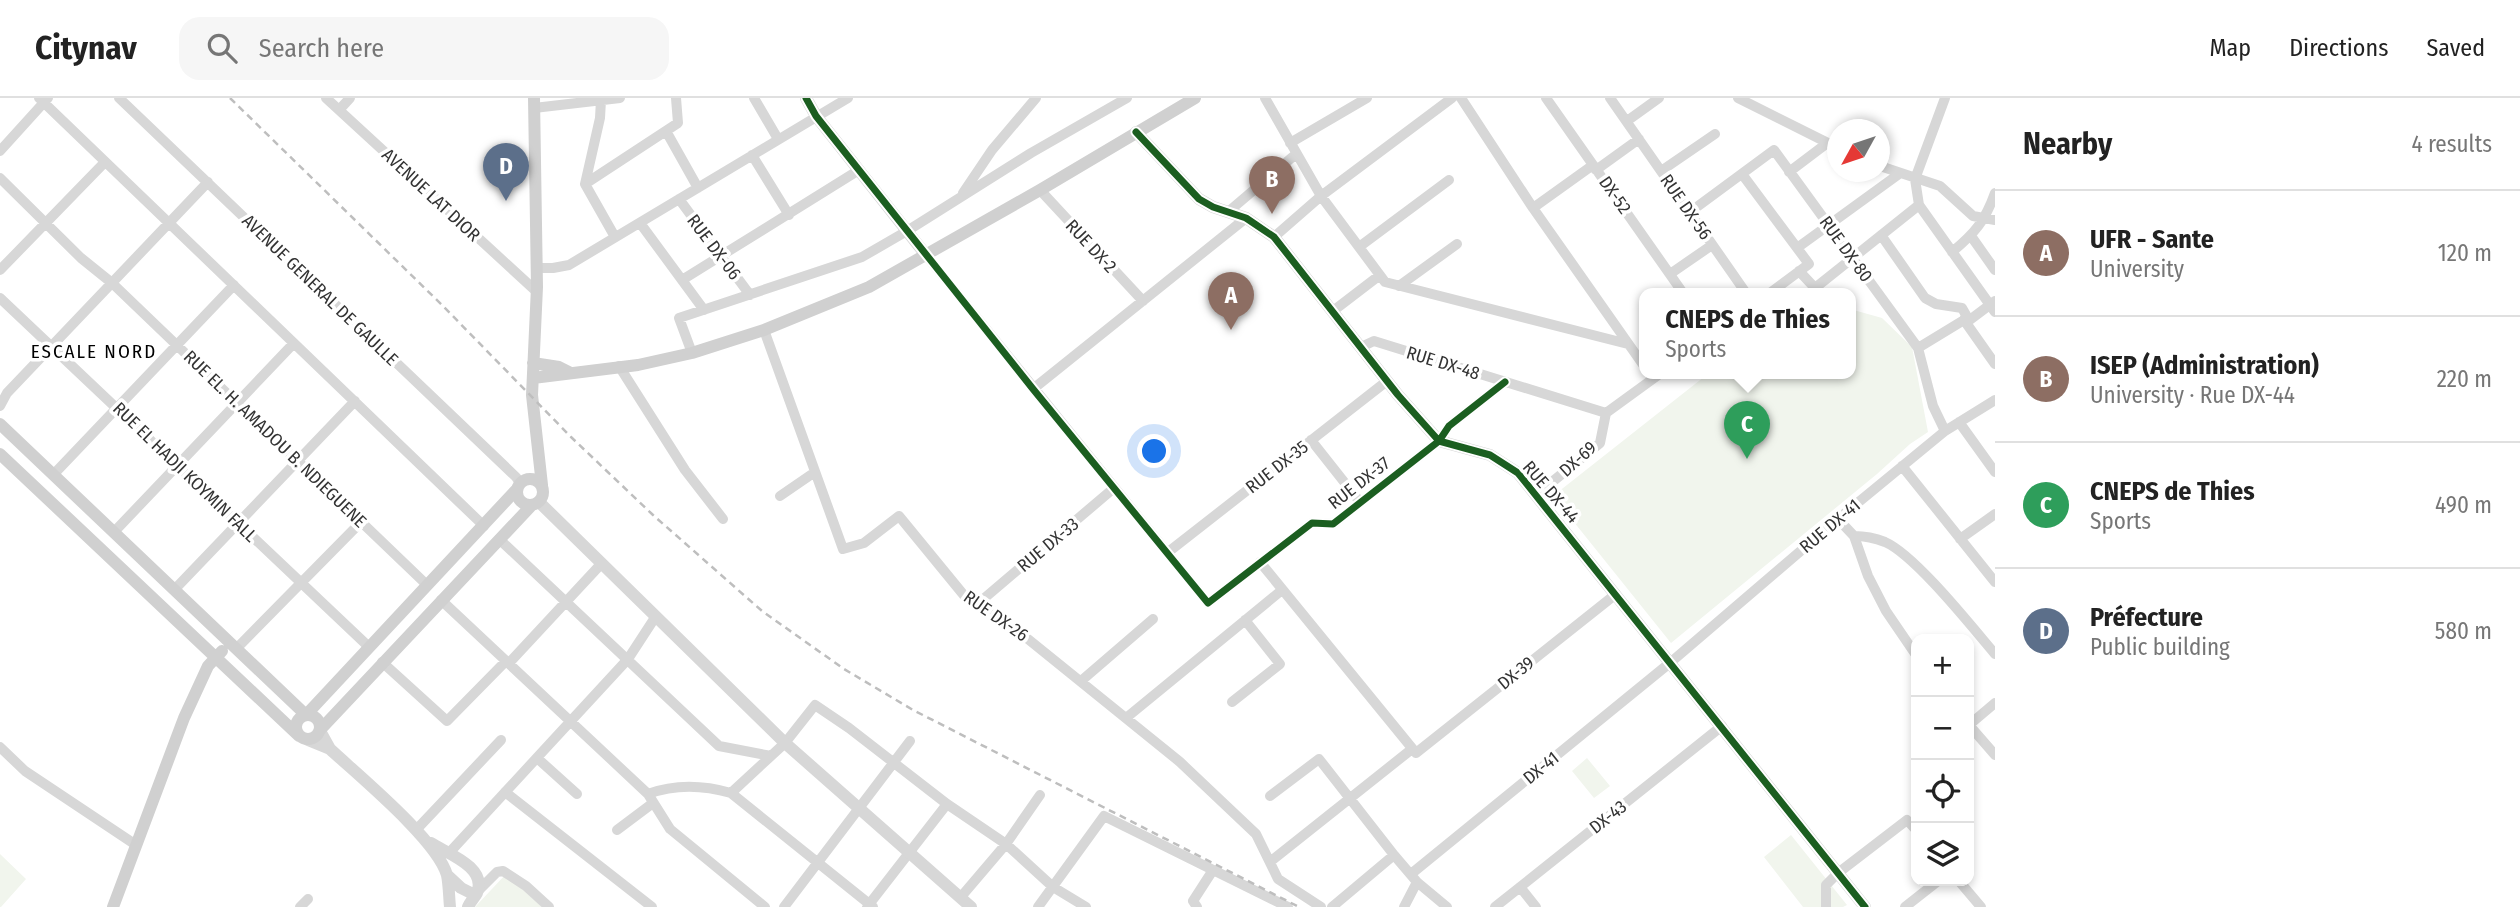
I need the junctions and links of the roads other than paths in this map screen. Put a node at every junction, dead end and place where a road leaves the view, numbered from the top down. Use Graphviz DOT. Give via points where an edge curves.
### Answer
graph roads {
  1 [pos="119,98"];
  2 [pos="326,98"];
  3 [pos="350,98"];
  4 [pos="676,98"];
  5 [pos="754,98"];
  6 [pos="806,98"];
  7 [pos="848,98"];
  8 [pos="1036,98"];
  9 [pos="1127,98"];
  10 [pos="1195,98"];
  11 [pos="1265,98"];
  12 [pos="1367,98"];
  13 [pos="1452,98"];
  14 [pos="1461,98"];
  15 [pos="1546,98"];
  16 [pos="1610,98"];
  17 [pos="1659,98"];
  18 [pos="1738,98"];
  19 [pos="1945,98"];
  20 [pos="44,99"];
  21 [pos="610,99"];
  22 [pos="1113,101"];
  23 [pos="1752,101"];
  24 [pos="534,103"];
  25 [pos="339,110"];
  26 [pos="816,116"];
  27 [pos="1627,121"];
  28 [pos="666,131"];
  29 [pos="1136,132"];
  30 [pos="1715,134"];
  31 [pos="778,139"];
  32 [pos="1639,139"];
  33 [pos="1290,143"];
  34 [pos="1826,144"];
  35 [pos="0,151"];
  36 [pos="1296,154"];
  37 [pos="752,155"];
  38 [pos="105,162"];
  39 [pos="1595,167"];
  40 [pos="859,170"];
  41 [pos="1890,170"];
  42 [pos="1661,171"];
  43 [pos="1790,172"];
  44 [pos="1742,174"];
  45 [pos="1899,174"];
  46 [pos="0,178"];
  47 [pos="1914,179"];
  48 [pos="1449,180"];
  49 [pos="208,182"];
  50 [pos="585,184"];
  51 [pos="698,188"];
  52 [pos="1040,190"];
  53 [pos="1995,193"];
  54 [pos="961,196"];
  55 [pos="1321,196"];
  56 [pos="678,199"];
  57 [pos="1919,205"];
  58 [pos="1533,208"];
  59 [pos="1228,212"];
  60 [pos="1690,212"];
  61 [pos="789,215"];
  62 [pos="1247,218"];
  63 [pos="1991,219"];
  64 [pos="46,222"];
  65 [pos="170,223"];
  66 [pos="640,223"];
  67 [pos="1829,225"];
  68 [pos="908,231"];
  69 [pos="1881,235"];
  70 [pos="1971,236"];
  71 [pos="615,237"];
  72 [pos="1274,237"];
  73 [pos="1457,244"];
  74 [pos="1713,245"];
  75 [pos="1359,247"];
  76 [pos="1797,248"];
  77 [pos="1952,252"];
  78 [pos="926,255"];
  79 [pos="722,257"];
  80 [pos="1852,258"];
  81 [pos="536,268"];
  82 [pos="0,270"];
  83 [pos="1995,270"];
  84 [pos="1799,271"];
  85 [pos="1670,274"];
  86 [pos="1380,275"];
  87 [pos="682,280"];
  88 [pos="111,284"];
  89 [pos="234,285"];
  90 [pos="1399,286"];
  91 [pos="1680,288"];
  92 [pos="1743,288"];
  93 [pos="1777,288"];
  94 [pos="537,292"];
  95 [pos="750,295"];
  96 [pos="0,298"];
  97 [pos="1143,301"];
  98 [pos="1993,306"];
  99 [pos="704,310"];
  100 [pos="1333,311"];
  101 [pos="1965,321"];
  102 [pos="764,330"];
  103 [pos="294,343"];
  104 [pos="1628,344"];
  105 [pos="176,345"];
  106 [pos="52,346"];
  107 [pos="1361,347"];
  108 [pos="1918,348"];
  109 [pos="692,353"];
  110 [pos="1639,359"];
  111 [pos="1994,359"];
  112 [pos="533,363"];
  113 [pos="619,366"];
  114 [pos="569,372"];
  115 [pos="533,378"];
  116 [pos="1649,379"];
  117 [pos="1387,381"];
  118 [pos="1505,382"];
  119 [pos="1033,389"];
  120 [pos="3,395"];
  121 [pos="1995,400"];
  122 [pos="355,401"];
  123 [pos="236,403"];
  124 [pos="0,406"];
  125 [pos="117,408"];
  126 [pos="1606,413"];
  127 [pos="1959,422"];
  128 [pos="0,424"];
  129 [pos="1945,430"];
  130 [pos="1311,440"];
  131 [pos="1439,440"];
  132 [pos="536,447"];
  133 [pos="0,454"];
  134 [pos="298,462"];
  135 [pos="177,465"];
  136 [pos="1902,466"];
  137 [pos="815,472"];
  138 [pos="1995,472"];
  139 [pos="53,475"];
  140 [pos="521,484"];
  141 [pos="542,485"];
  142 [pos="1114,488"];
  143 [pos="1536,495"];
  144 [pos="780,496"];
  145 [pos="1360,502"];
  146 [pos="536,504"];
  147 [pos="1995,514"];
  148 [pos="723,519"];
  149 [pos="1838,519"];
  150 [pos="361,522"];
  151 [pos="239,524"];
  152 [pos="484,526"];
  153 [pos="114,532"];
  154 [pos="1854,536"];
  155 [pos="1960,538"];
  156 [pos="499,539"];
  157 [pos="1167,553"];
  158 [pos="1260,562"];
  159 [pos="602,563"];
  160 [pos="1995,582"];
  161 [pos="301,583"];
  162 [pos="427,585"];
  163 [pos="174,589"];
  164 [pos="1282,590"];
  165 [pos="1616,594"];
  166 [pos="442,600"];
  167 [pos="981,601"];
  168 [pos="567,602"];
  169 [pos="656,616"];
  170 [pos="1153,619"];
  171 [pos="1245,620"];
  172 [pos="229,642"];
  173 [pos="369,647"];
  174 [pos="1911,648"];
  175 [pos="1995,654"];
  176 [pos="211,658"];
  177 [pos="628,659"];
  178 [pos="382,662"];
  179 [pos="507,662"];
  180 [pos="1671,662"];
  181 [pos="1080,681"];
  182 [pos="1232,702"];
  183 [pos="1995,703"];
  184 [pos="306,715"];
  185 [pos="1126,718"];
  186 [pos="570,721"];
  187 [pos="1974,721"];
  188 [pos="1722,726"];
  189 [pos="320,730"];
  190 [pos="1974,731"];
  191 [pos="303,738"];
  192 [pos="501,740"];
  193 [pos="910,741"];
  194 [pos="785,743"];
  195 [pos="0,747"];
  196 [pos="330,749"];
  197 [pos="1414,751"];
  198 [pos="1995,755"];
  199 [pos="771,756"];
  200 [pos="537,758"];
  201 [pos="894,762"];
  202 [pos="505,792"];
  203 [pos="731,793"];
  204 [pos="577,794"];
  205 [pos="1041,795"];
  206 [pos="1270,796"];
  207 [pos="651,799"];
  208 [pos="1350,799"];
  209 [pos="947,804"];
  210 [pos="858,810"];
  211 [pos="1911,824"];
  212 [pos="617,830"];
  213 [pos="421,835"];
  214 [pos="1006,844"];
  215 [pos="136,845"];
  216 [pos="449,853"];
  217 [pos="908,853"];
  218 [pos="1394,855"];
  219 [pos="1271,861"];
  220 [pos="817,863"];
  221 [pos="1213,870"];
  222 [pos="1838,873"];
  223 [pos="447,874"];
  224 [pos="1414,878"];
  225 [pos="1932,886"];
  226 [pos="1963,886"];
  227 [pos="1053,887"];
  228 [pos="1520,887"];
  229 [pos="476,893"];
  230 [pos="960,898"];
  231 [pos="308,899"];
  232 [pos="870,906"];
  233 [pos="113,907"];
  234 [pos="300,907"];
  235 [pos="450,907"];
  236 [pos="468,907"];
  237 [pos="549,907"];
  238 [pos="652,907"];
  239 [pos="765,907"];
  240 [pos="783,907"];
  241 [pos="971,907"];
  242 [pos="1038,907"];
  243 [pos="1086,907"];
  244 [pos="1197,907"];
  245 [pos="1288,907"];
  246 [pos="1321,907"];
  247 [pos="1332,907"];
  248 [pos="1404,907"];
  249 [pos="1447,907"];
  250 [pos="1495,907"];
  251 [pos="1536,907"];
  252 [pos="1826,907"];
  253 [pos="1865,907"];
  254 [pos="1905,907"];
  255 [pos="1981,907"];
  1 -- 49 [label="street, AVENUE GENERAL DE GAULLE"];
  2 -- 25 [label="street, AVENUE LAT DIOR"];
  3 -- 25 [label="street"];
  4 -- 28 [label="street" via="678,122"];
  5 -- 31 [label="street"];
  6 -- 26 [label="street"];
  7 -- 26 [label="street"];
  8 -- 54 [label="street"];
  9 -- 22 [label="street"];
  10 -- 29 [label="main road"];
  11 -- 33 [label="street"];
  12 -- 33 [label="street"];
  13 -- 55 [label="street"];
  14 -- 58 [label="street"];
  15 -- 39 [label="street, DX-52 / DX-52"];
  16 -- 27 [label="street, RUE DX-56"];
  17 -- 27 [label="street"];
  18 -- 23 [label="street"];
  19 -- 47 [label="street"];
  20 -- 35 [label="street"];
  20 -- 38 [label="street"];
  21 -- 24 [label="street"];
  21 -- 50 [label="street" via="600,118"];
  22 -- 54 [label="street"];
  23 -- 34 [label="street"];
  24 -- 81 [label="main road"];
  25 -- 94 [label="street, AVENUE LAT DIOR"];
  26 -- 31 [label="street"];
  26 -- 40 [label="street"];
  27 -- 32 [label="street, RUE DX-56"];
  28 -- 50 [label="street"];
  28 -- 51 [label="street"];
  29 -- 52 [label="main road"];
  29 -- 59 [label="street" via="1199,199"];
  30 -- 42 [label="street"];
  31 -- 37 [label="street"];
  32 -- 39 [label="street"];
  32 -- 42 [label="street, RUE DX-56"];
  33 -- 36 [label="street"];
  34 -- 43 [label="street"];
  36 -- 55 [label="street"];
  36 -- 59 [label="street"];
  37 -- 51 [label="street"];
  37 -- 61 [label="street"];
  38 -- 64 [label="street"];
  38 -- 65 [label="street"];
  39 -- 58 [label="street"];
  39 -- 85 [label="street, DX-52 / DX-52"];
  40 -- 61 [label="street"];
  40 -- 68 [label="street"];
  41 -- 45 [label="street"];
  42 -- 60 [label="street, RUE DX-56"];
  43 -- 44 [label="street, RUE DX-80" via="1774,150"];
  43 -- 67 [label="street, RUE DX-80"];
  44 -- 60 [label="street"];
  44 -- 76 [label="street"];
  45 -- 47 [label="street"];
  45 -- 67 [label="street"];
  46 -- 64 [label="street, RUE EL. H. AMADOU B. NDIEGUENE"];
  47 -- 57 [label="street"];
  47 -- 63 [label="street" via="1940,186 1973,216"];
  48 -- 75 [label="street"];
  49 -- 65 [label="street"];
  49 -- 140 [label="street, AVENUE GENERAL DE GAULLE"];
  50 -- 71 [label="street"];
  51 -- 56 [label="street"];
  52 -- 78 [label="main road"];
  52 -- 97 [label="street, RUE DX-2"];
  53 -- 63 [label="street"];
  54 -- 68 [label="street"];
  55 -- 72 [label="street"];
  55 -- 75 [label="street"];
  56 -- 66 [label="street"];
  56 -- 79 [label="street, RUE DX-06"];
  57 -- 69 [label="street"];
  57 -- 77 [label="street"];
  58 -- 104 [label="street"];
  59 -- 62 [label="street"];
  60 -- 74 [label="street, RUE DX-56"];
  61 -- 79 [label="street"];
  62 -- 72 [label="street"];
  62 -- 97 [label="street"];
  63 -- 70 [label="street"];
  64 -- 82 [label="street"];
  64 -- 88 [label="street, RUE EL. H. AMADOU B. NDIEGUENE"];
  65 -- 88 [label="street"];
  65 -- 89 [label="street"];
  66 -- 71 [label="street"];
  66 -- 87 [label="street"];
  67 -- 76 [label="street"];
  67 -- 80 [label="street, RUE DX-80"];
  68 -- 78 [label="street"];
  68 -- 95 [label="street" via="862,257"];
  69 -- 80 [label="street"];
  69 -- 101 [label="street" via="1925,298 1962,308"];
  70 -- 77 [label="street"];
  70 -- 83 [label="street"];
  71 -- 81 [label="street" via="569,265"];
  72 -- 100 [label="street"];
  73 -- 90 [label="street"];
  74 -- 85 [label="street"];
  74 -- 92 [label="street, RUE DX-56"];
  75 -- 86 [label="street"];
  76 -- 84 [label="street" via="1809,264"];
  77 -- 98 [label="street"];
  78 -- 102 [label="main road" via="869,287"];
  78 -- 119 [label="street"];
  79 -- 87 [label="street"];
  79 -- 95 [label="street, RUE DX-06"];
  80 -- 84 [label="street" via="1815,288"];
  80 -- 108 [label="street, RUE DX-80"];
  81 -- 94 [label="main road"];
  84 -- 93 [label="street"];
  85 -- 91 [label="street, DX-52 / DX-52"];
  86 -- 90 [label="street" via="1385,282"];
  86 -- 100 [label="street"];
  87 -- 99 [label="street"];
  88 -- 105 [label="street, RUE EL. H. AMADOU B. NDIEGUENE"];
  88 -- 106 [label="street"];
  89 -- 103 [label="street"];
  89 -- 105 [label="street"];
  90 -- 104 [label="street"];
  94 -- 112 [label="main road"];
  95 -- 99 [label="street"];
  96 -- 106 [label="street, RUE EL HADJI KOYMIN FALL"];
  97 -- 119 [label="street"];
  98 -- 101 [label="street"];
  99 -- 109 [label="street" via="679,318"];
  100 -- 107 [label="street"];
  101 -- 108 [label="street"];
  101 -- 111 [label="street"];
  102 -- 109 [label="main road"];
  102 -- 137 [label="street"];
  103 -- 122 [label="street"];
  103 -- 123 [label="street"];
  104 -- 110 [label="street"];
  105 -- 123 [label="street, RUE EL. H. AMADOU B. NDIEGUENE"];
  105 -- 125 [label="street"];
  106 -- 120 [label="street"];
  106 -- 125 [label="street, RUE EL HADJI KOYMIN FALL"];
  107 -- 117 [label="street"];
  107 -- 118 [label="street, RUE DX-48" via="1374,341"];
  108 -- 129 [label="street" via="1933,406"];
  109 -- 113 [label="main road"];
  112 -- 114 [label="main road"];
  112 -- 115 [label="main road"];
  113 -- 114 [label="main road"];
  113 -- 148 [label="street" via="685,470"];
  114 -- 115 [label="main road"];
  115 -- 132 [label="main road"];
  116 -- 126 [label="street"];
  117 -- 130 [label="street, RUE DX-35"];
  117 -- 131 [label="street"];
  118 -- 126 [label="street, RUE DX-48"];
  118 -- 131 [label="street, RUE DX-37" via="1449,426"];
  119 -- 142 [label="street"];
  120 -- 124 [label="street"];
  121 -- 127 [label="street, RUE DX-41"];
  122 -- 134 [label="street"];
  122 -- 152 [label="street"];
  123 -- 134 [label="street, RUE EL. H. AMADOU B. NDIEGUENE"];
  123 -- 135 [label="street"];
  125 -- 135 [label="street, RUE EL HADJI KOYMIN FALL"];
  125 -- 139 [label="street"];
  126 -- 143 [label="street, DX-69" via="1600,443"];
  127 -- 129 [label="street, RUE DX-41"];
  127 -- 138 [label="street"];
  128 -- 139 [label="main road"];
  129 -- 136 [label="street, RUE DX-41"];
  130 -- 145 [label="street"];
  130 -- 157 [label="street, RUE DX-35"];
  131 -- 143 [label="street, RUE DX-44" via="1490,455 1518,473"];
  131 -- 145 [label="street, RUE DX-37"];
  132 -- 140 [label="main road"];
  132 -- 141 [label="main road"];
  133 -- 176 [label="main road"];
  134 -- 150 [label="street, RUE EL. H. AMADOU B. NDIEGUENE"];
  134 -- 151 [label="street"];
  135 -- 151 [label="street, RUE EL HADJI KOYMIN FALL"];
  135 -- 153 [label="street"];
  136 -- 149 [label="street, RUE DX-41"];
  136 -- 155 [label="street"];
  137 -- 144 [label="street"];
  137 -- 167 [label="street, RUE DX-26" via="842,548 864,543 899,516 967,599"];
  139 -- 153 [label="main road"];
  140 -- 141 [label="main road" via="533,479"];
  140 -- 146 [label="main road" via="520,501"];
  140 -- 152 [label="main road"];
  141 -- 146 [label="main road" via="544,494"];
  142 -- 157 [label="street"];
  142 -- 167 [label="street, RUE DX-33"];
  143 -- 165 [label="street, RUE DX-44"];
  145 -- 158 [label="street, RUE DX-37" via="1333,524 1312,523"];
  146 -- 156 [label="main road"];
  146 -- 159 [label="street"];
  147 -- 155 [label="street"];
  149 -- 154 [label="street"];
  149 -- 180 [label="street, RUE DX-41"];
  150 -- 161 [label="street"];
  150 -- 162 [label="street, RUE EL. H. AMADOU B. NDIEGUENE"];
  151 -- 161 [label="street, RUE EL HADJI KOYMIN FALL"];
  151 -- 163 [label="street"];
  152 -- 162 [label="main road"];
  153 -- 163 [label="main road"];
  154 -- 174 [label="street" via="1868,576"];
  154 -- 175 [label="street" via="1888,543 1906,556"];
  155 -- 160 [label="street"];
  156 -- 166 [label="main road"];
  156 -- 168 [label="street"];
  157 -- 158 [label="street, RUE DX-37" via="1208,603"];
  158 -- 164 [label="street"];
  159 -- 168 [label="street"];
  159 -- 169 [label="street"];
  161 -- 172 [label="street"];
  161 -- 173 [label="street, RUE EL HADJI KOYMIN FALL"];
  162 -- 173 [label="main road"];
  163 -- 172 [label="main road"];
  164 -- 171 [label="street"];
  164 -- 197 [label="street"];
  165 -- 180 [label="street, RUE DX-44"];
  165 -- 197 [label="street, DX-39"];
  166 -- 178 [label="main road"];
  166 -- 179 [label="street"];
  167 -- 181 [label="street, RUE DX-26"];
  168 -- 177 [label="street"];
  168 -- 179 [label="street"];
  169 -- 177 [label="street"];
  169 -- 194 [label="street"];
  170 -- 181 [label="street"];
  171 -- 182 [label="street" via="1280,664"];
  171 -- 185 [label="street"];
  172 -- 176 [label="main road"];
  172 -- 184 [label="main road"];
  173 -- 184 [label="main road"];
  176 -- 191 [label="main road"];
  176 -- 215 [label="main road"];
  177 -- 186 [label="street"];
  177 -- 199 [label="street" via="719,746"];
  178 -- 179 [label="street" via="447,721"];
  178 -- 189 [label="main road"];
  179 -- 186 [label="street"];
  180 -- 188 [label="street, RUE DX-44"];
  180 -- 224 [label="street, DX-41"];
  181 -- 185 [label="street, RUE DX-26"];
  183 -- 187 [label="street"];
  184 -- 189 [label="main road" via="317,719"];
  184 -- 191 [label="main road" via="295,729"];
  185 -- 219 [label="street, RUE DX-26" via="1246,824"];
  186 -- 200 [label="street"];
  186 -- 207 [label="street"];
  188 -- 222 [label="street, RUE DX-44"];
  188 -- 228 [label="street, DX-43"];
  189 -- 191 [label="main road" via="314,738"];
  189 -- 196 [label="street"];
  190 -- 198 [label="street"];
  191 -- 196 [label="street"];
  192 -- 213 [label="street"];
  193 -- 201 [label="street"];
  194 -- 199 [label="street"];
  194 -- 201 [label="street" via="815,705"];
  194 -- 210 [label="street"];
  195 -- 215 [label="street" via="25,771"];
  196 -- 213 [label="street"];
  197 -- 208 [label="street, DX-39"];
  199 -- 203 [label="street"];
  200 -- 202 [label="street"];
  200 -- 204 [label="street"];
  201 -- 209 [label="street"];
  201 -- 210 [label="street"];
  202 -- 216 [label="street"];
  202 -- 238 [label="street"];
  203 -- 207 [label="street" via="709,787 677,787 666,788"];
  203 -- 220 [label="street"];
  205 -- 214 [label="street"];
  206 -- 208 [label="street" via="1320,759"];
  207 -- 212 [label="street"];
  207 -- 239 [label="street" via="670,829"];
  208 -- 218 [label="street"];
  208 -- 219 [label="street, DX-39"];
  209 -- 214 [label="street"];
  209 -- 217 [label="street"];
  210 -- 217 [label="street"];
  210 -- 220 [label="street"];
  211 -- 222 [label="street" via="1907,820"];
  213 -- 216 [label="street"];
  213 -- 223 [label="street"];
  214 -- 227 [label="street"];
  214 -- 230 [label="street"];
  215 -- 233 [label="main road"];
  216 -- 229 [label="street" via="472,869 478,882"];
  217 -- 230 [label="street"];
  217 -- 232 [label="street"];
  218 -- 224 [label="street"];
  218 -- 247 [label="street"];
  219 -- 246 [label="street, RUE DX-26" via="1278,879"];
  220 -- 232 [label="street"];
  220 -- 240 [label="street"];
  221 -- 227 [label="street" via="1104,816"];
  221 -- 244 [label="street" via="1192,901"];
  221 -- 245 [label="street"];
  222 -- 252 [label="street" via="1826,885"];
  222 -- 253 [label="street, RUE DX-44"];
  223 -- 229 [label="street" via="461,888"];
  223 -- 235 [label="street"];
  224 -- 248 [label="street"];
  224 -- 249 [label="street"];
  225 -- 254 [label="street"];
  226 -- 255 [label="street"];
  227 -- 242 [label="street"];
  227 -- 243 [label="street"];
  228 -- 250 [label="street, DX-43"];
  228 -- 251 [label="street"];
  229 -- 236 [label="street"];
  229 -- 237 [label="street" via="503,871"];
  230 -- 241 [label="street"];
  231 -- 234 [label="street"];
}
